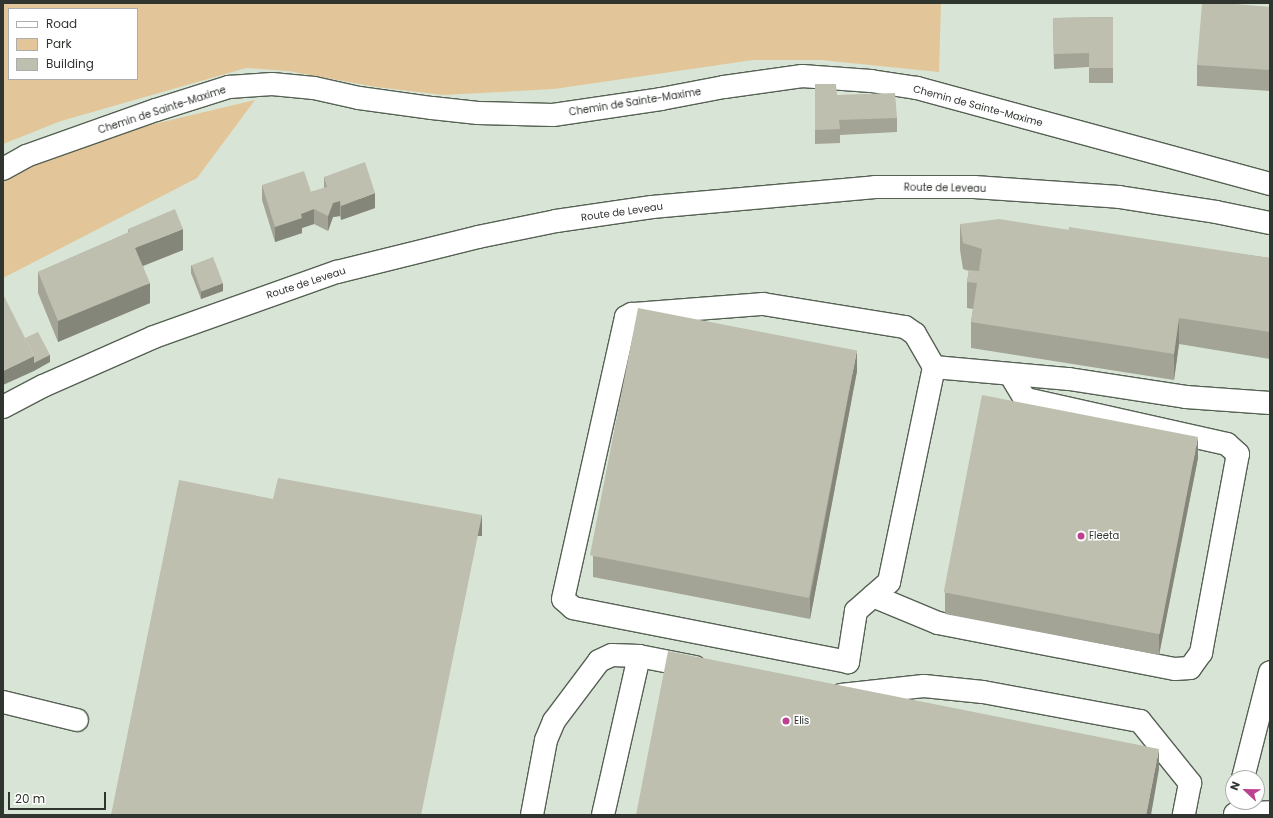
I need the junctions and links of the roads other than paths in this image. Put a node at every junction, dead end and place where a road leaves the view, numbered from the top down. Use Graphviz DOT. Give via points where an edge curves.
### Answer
graph roads {
  1 [pos="3,170"];
  2 [pos="1270,184"];
  3 [pos="1270,222"];
  4 [pos="934,367"];
  5 [pos="1010,374"];
  6 [pos="1270,403"];
  7 [pos="3,406"];
  8 [pos="873,596"];
  9 [pos="639,656"];
  10 [pos="717,671"];
  11 [pos="1270,672"];
  12 [pos="819,690"];
  13 [pos="3,702"];
  14 [pos="77,720"];
  15 [pos="1245,770"];
  16 [pos="1235,810"];
  17 [pos="1270,812"];
  18 [pos="532,815"];
  19 [pos="603,815"];
  20 [pos="1184,815"];
  1 -- 2 [label="street, Chemin de Sainte-Maxime" via="26,156 229,87 272,84 478,113 553,114 802,76 871,80 917,88"];
  3 -- 7 [label="street, Route de Leveau" via="1119,197 974,188 875,187 652,207 556,221 478,237 337,272 154,337"];
  4 -- 5 [label="street"];
  4 -- 8 [label="street" via="889,582"];
  4 -- 8 [label="street" via="915,334 905,327 882,323 763,304 632,314 626,317 563,599 573,608 848,662 856,611"];
  5 -- 6 [label="street" via="1069,379 1186,397"];
  5 -- 8 [label="street" via="1025,399 1227,444 1238,454 1201,653 1190,668 1175,669 938,623"];
  9 -- 10 [label="street"];
  9 -- 18 [label="street" via="612,655 599,661 554,722 546,740"];
  9 -- 19 [label="street"];
  11 -- 15 [label="street"];
  12 -- 20 [label="street" via="842,695 924,686 983,692 1140,721 1190,783"];
  13 -- 14 [label="street"];
  16 -- 17 [label="street"];
}
